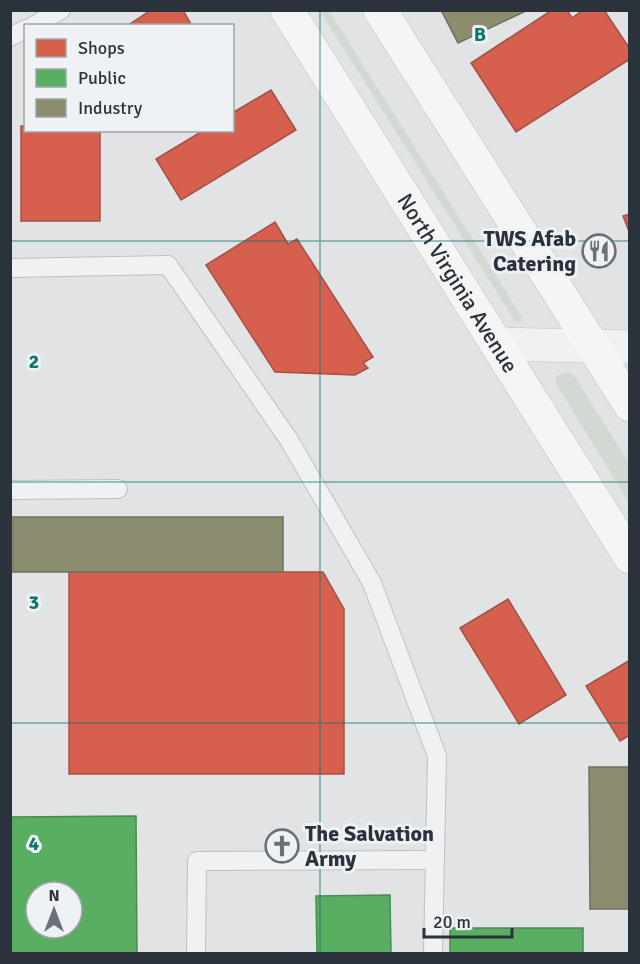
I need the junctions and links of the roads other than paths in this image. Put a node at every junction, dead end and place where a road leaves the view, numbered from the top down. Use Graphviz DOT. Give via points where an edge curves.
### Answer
graph roads {
  1 [pos="61,10"];
  2 [pos="287,10"];
  3 [pos="380,10"];
  4 [pos="36,24"];
  5 [pos="24,30"];
  6 [pos="10,37"];
  7 [pos="10,268"];
  8 [pos="496,344"];
  9 [pos="593,346"];
  10 [pos="630,347"];
  11 [pos="630,405"];
  12 [pos="118,489"];
  13 [pos="10,490"];
  14 [pos="630,557"];
  15 [pos="435,860"];
  16 [pos="196,954"];
  17 [pos="433,954"];
  1 -- 4 [label="lane"];
  2 -- 8 [label="main road, North Virginia Avenue"];
  3 -- 9 [label="main road"];
  5 -- 6 [label="lane"];
  7 -- 15 [label="lane" via="168,265 289,440 372,584 437,756"];
  8 -- 9 [label="street"];
  8 -- 14 [label="main road, North Virginia Avenue"];
  9 -- 10 [label="street"];
  9 -- 11 [label="main road"];
  12 -- 13 [label="lane"];
  15 -- 16 [label="lane" via="197,861"];
  15 -- 17 [label="lane"];
}
